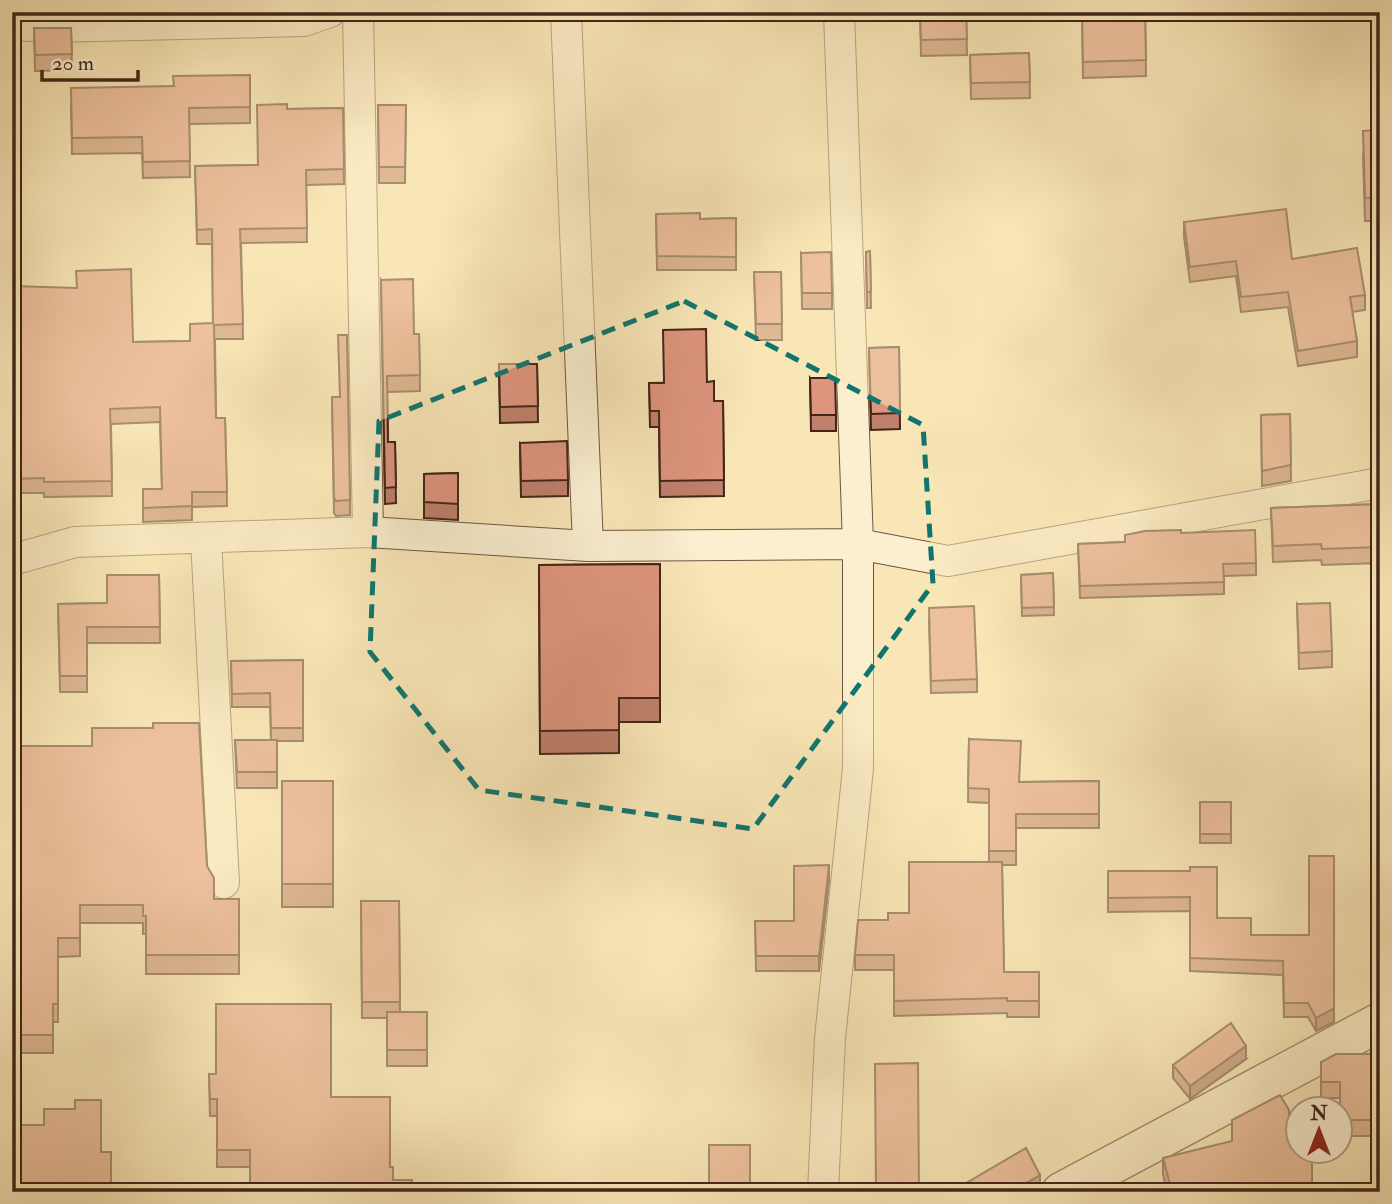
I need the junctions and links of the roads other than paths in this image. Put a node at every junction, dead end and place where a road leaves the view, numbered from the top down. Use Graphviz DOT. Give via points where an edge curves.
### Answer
graph roads {
  1 [pos="330,12"];
  2 [pos="358,12"];
  3 [pos="566,12"];
  4 [pos="839,12"];
  5 [pos="12,25"];
  6 [pos="1380,483"];
  7 [pos="368,532"];
  8 [pos="206,539"];
  9 [pos="858,544"];
  10 [pos="588,545"];
  11 [pos="12,560"];
  12 [pos="224,883"];
  13 [pos="1380,1022"];
  14 [pos="823,1192"];
  15 [pos="1061,1192"];
  1 -- 5 [label="street" via="304,21"];
  2 -- 7 [label="street"];
  3 -- 10 [label="street"];
  4 -- 9 [label="street"];
  6 -- 9 [label="street" via="948,561"];
  7 -- 8 [label="street"];
  7 -- 10 [label="street"];
  8 -- 11 [label="street" via="75,542"];
  8 -- 12 [label="street"];
  9 -- 10 [label="street"];
  9 -- 14 [label="street" via="858,768 830,1038"];
  13 -- 15 [label="main road"];
}
